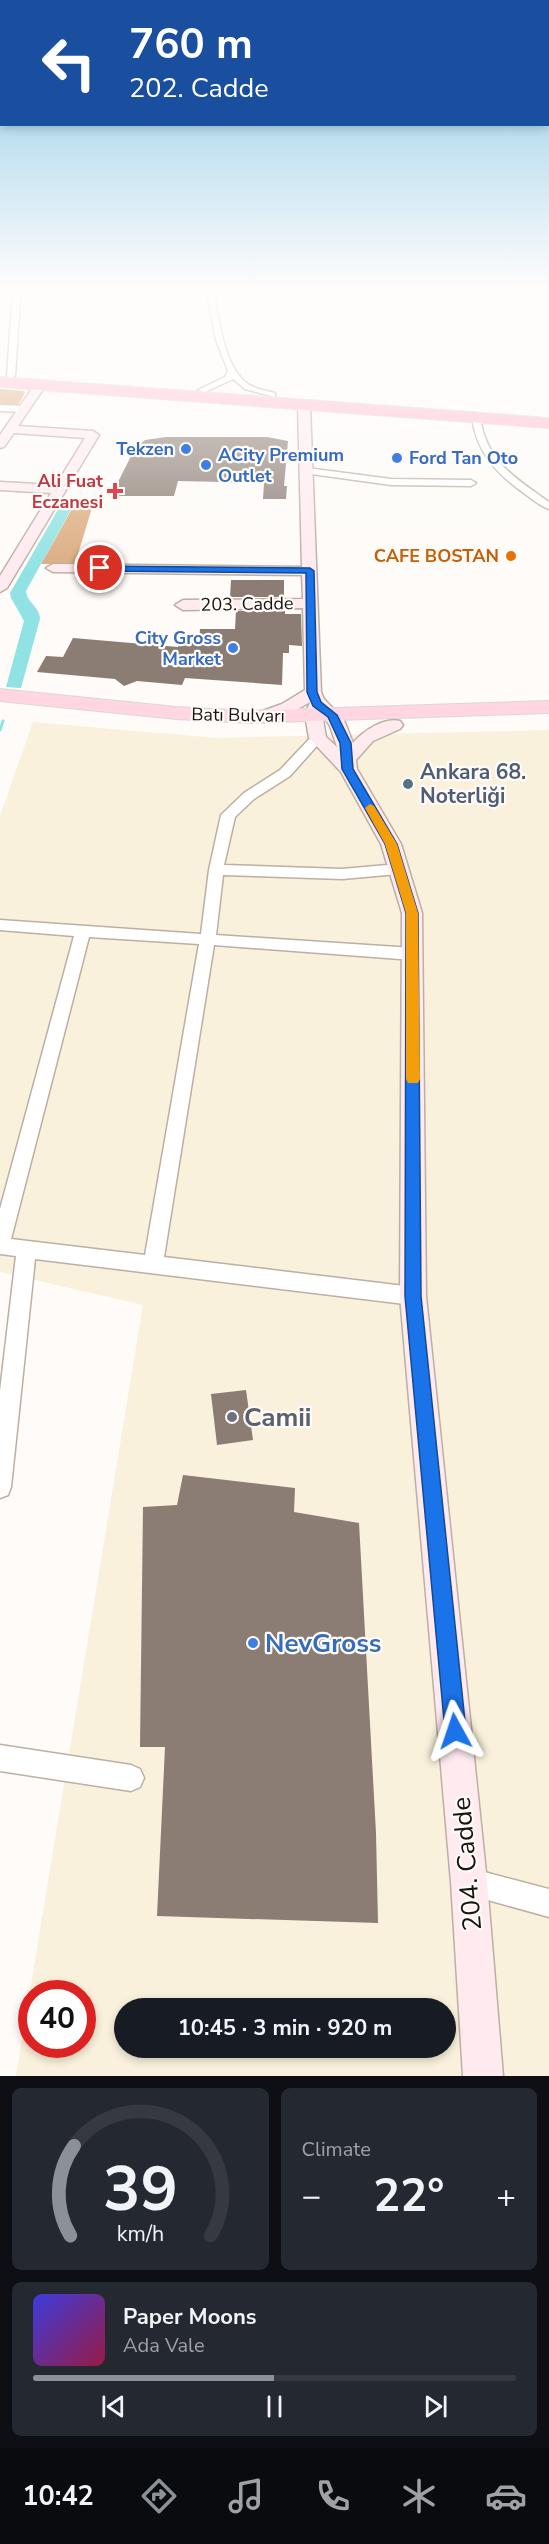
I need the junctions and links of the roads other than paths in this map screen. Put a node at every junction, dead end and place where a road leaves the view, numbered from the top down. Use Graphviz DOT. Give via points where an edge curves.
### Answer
graph roads {
  1 [pos="29,383"];
  2 [pos="85,383"];
  3 [pos="218,383"];
  4 [pos="242,383"];
  5 [pos="40,385"];
  6 [pos="202,390"];
  7 [pos="272,395"];
  8 [pos="304,405"];
  9 [pos="0,408"];
  10 [pos="24,409"];
  11 [pos="549,415"];
  12 [pos="476,418"];
  13 [pos="549,423"];
  14 [pos="10,429"];
  15 [pos="0,444"];
  16 [pos="307,471"];
  17 [pos="471,483"];
  18 [pos="0,486"];
  19 [pos="58,489"];
  20 [pos="549,506"];
  21 [pos="53,568"];
  22 [pos="310,571"];
  23 [pos="5,572"];
  24 [pos="0,588"];
  25 [pos="311,603"];
  26 [pos="183,605"];
  27 [pos="0,694"];
  28 [pos="0,708"];
  29 [pos="549,708"];
  30 [pos="321,717"];
  31 [pos="549,721"];
  32 [pos="394,725"];
  33 [pos="347,763"];
  34 [pos="398,869"];
  35 [pos="216,870"];
  36 [pos="0,925"];
  37 [pos="83,930"];
  38 [pos="208,938"];
  39 [pos="413,954"];
  40 [pos="0,1245"];
  41 [pos="26,1249"];
  42 [pos="153,1264"];
  43 [pos="413,1296"];
  44 [pos="0,1486"];
  45 [pos="0,1758"];
  46 [pos="131,1778"];
  47 [pos="470,1882"];
  48 [pos="549,1902"];
  49 [pos="483,2076"];
  1 -- 5 [label="highway"];
  2 -- 6 [label="highway"];
  3 -- 6 [label="street"];
  4 -- 7 [label="street"];
  5 -- 8 [label="highway"];
  5 -- 10 [label="street"];
  6 -- 7 [label="highway"];
  7 -- 11 [label="highway"];
  8 -- 12 [label="highway"];
  8 -- 16 [label="street"];
  9 -- 10 [label="street"];
  10 -- 14 [label="street"];
  12 -- 13 [label="highway"];
  12 -- 20 [label="street" via="486,452 498,470"];
  14 -- 15 [label="street"];
  14 -- 19 [label="street" via="93,434"];
  16 -- 17 [label="street" via="391,482"];
  16 -- 22 [label="street"];
  18 -- 19 [label="street"];
  19 -- 23 [label="street"];
  21 -- 22 [label="street"];
  22 -- 25 [label="street"];
  23 -- 24 [label="street"];
  25 -- 26 [label="street, 203. Cadde"];
  25 -- 30 [label="street"];
  27 -- 30 [label="main road, Batı Bulvarı" via="176,713"];
  28 -- 30 [label="main road, Batı Bulvarı" via="219,729"];
  29 -- 30 [label="main road, Batı Bulvarı"];
  30 -- 32 [label="main road, Batı Bulvarı"];
  30 -- 33 [label="street, 204. Cadde"];
  30 -- 35 [label="street" via="285,773 232,809 222,834"];
  31 -- 32 [label="main road, Batı Bulvarı"];
  32 -- 33 [label="street" via="367,737"];
  33 -- 34 [label="street, 204. Cadde" via="391,844"];
  34 -- 35 [label="street" via="342,874"];
  34 -- 39 [label="street, 204. Cadde" via="412,913"];
  35 -- 38 [label="street"];
  36 -- 37 [label="street"];
  37 -- 38 [label="street"];
  37 -- 40 [label="street"];
  38 -- 39 [label="street"];
  38 -- 42 [label="street"];
  39 -- 43 [label="street, 204. Cadde"];
  40 -- 41 [label="street"];
  41 -- 42 [label="street"];
  41 -- 44 [label="street"];
  42 -- 43 [label="street"];
  43 -- 47 [label="street, 204. Cadde"];
  45 -- 46 [label="street"];
  47 -- 48 [label="street"];
  47 -- 49 [label="street, 204. Cadde"];
}
